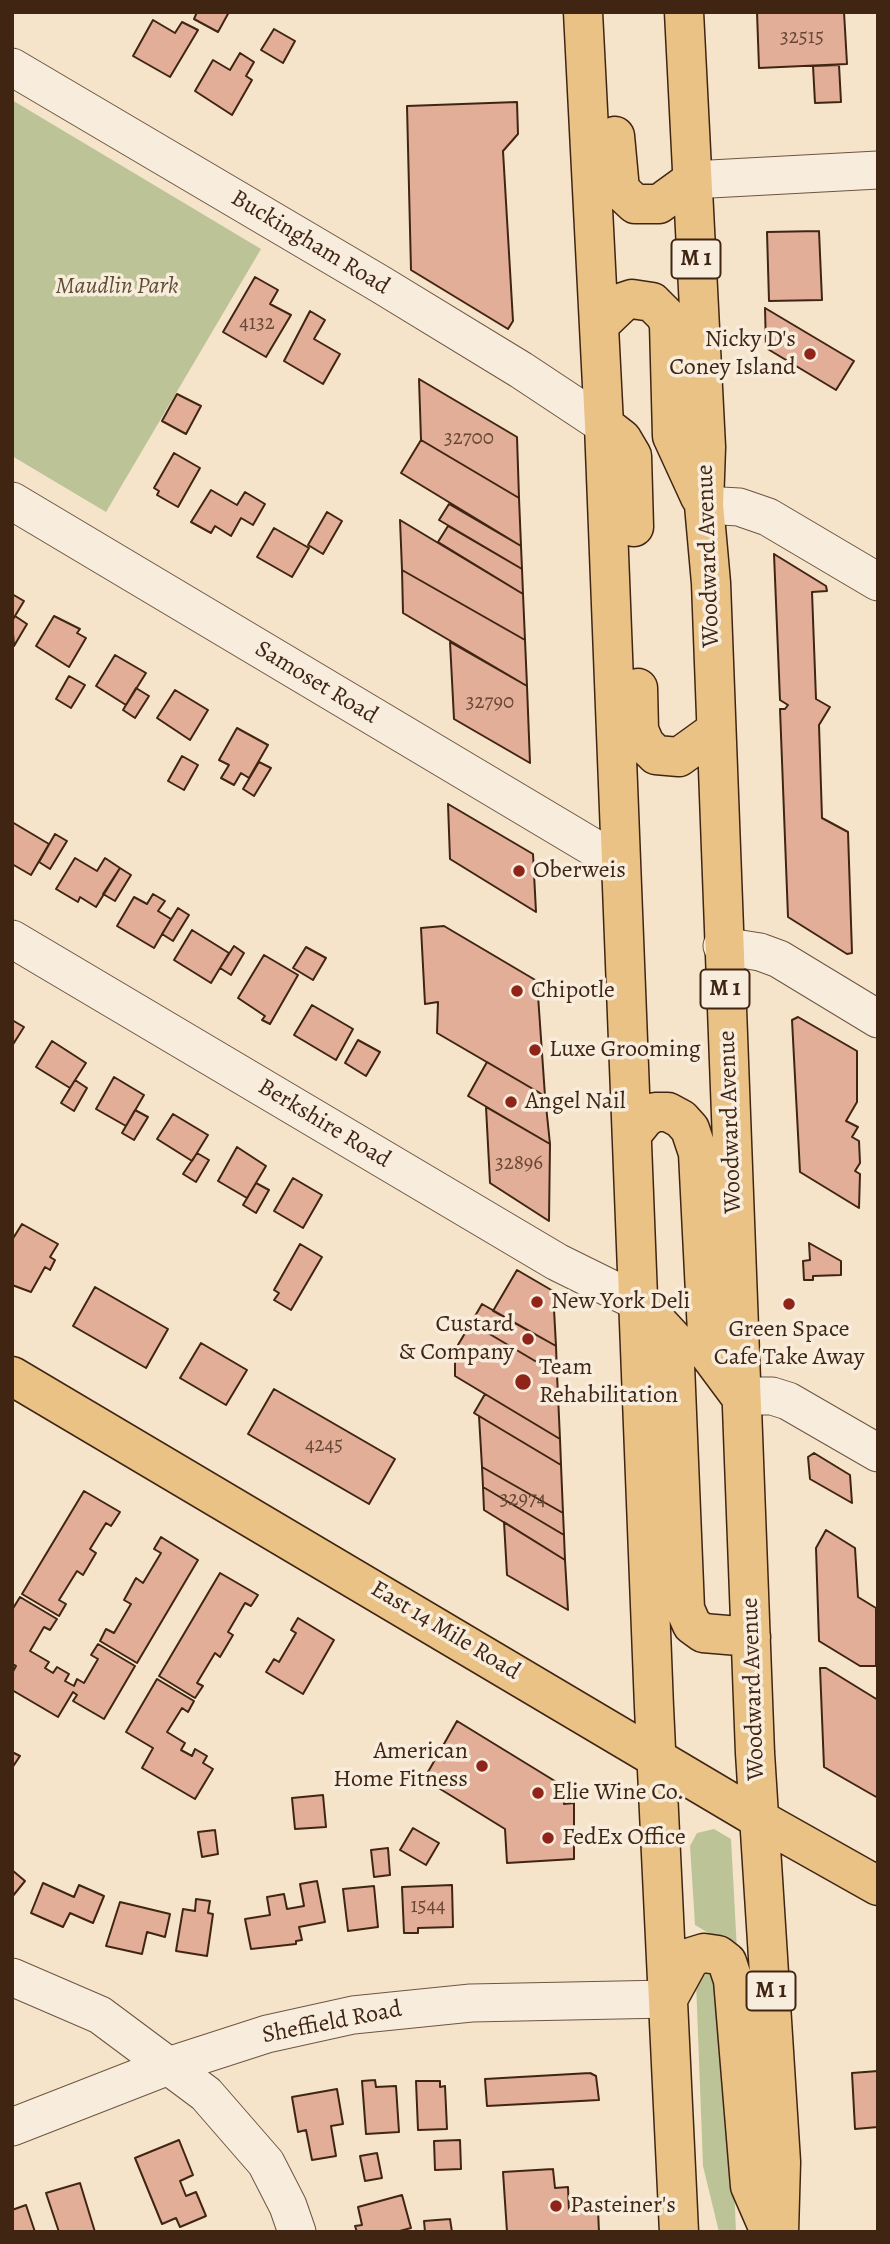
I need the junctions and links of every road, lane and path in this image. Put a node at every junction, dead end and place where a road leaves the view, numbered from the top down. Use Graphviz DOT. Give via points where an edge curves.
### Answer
graph roads {
  1 [pos="583,12"];
  2 [pos="604,12"];
  3 [pos="684,12"];
  4 [pos="12,67"];
  5 [pos="878,170"];
  6 [pos="692,180"];
  7 [pos="599,325"];
  8 [pos="604,425"];
  9 [pos="12,501"];
  10 [pos="704,505"];
  11 [pos="878,582"];
  12 [pos="715,731"];
  13 [pos="621,864"];
  14 [pos="12,939"];
  15 [pos="722,946"];
  16 [pos="878,1019"];
  17 [pos="633,1133"];
  18 [pos="640,1303"];
  19 [pos="12,1376"];
  20 [pos="740,1396"];
  21 [pos="878,1453"];
  22 [pos="751,1637"];
  23 [pos="657,1758"];
  24 [pos="760,1819"];
  25 [pos="878,1886"];
  26 [pos="12,1977"];
  27 [pos="668,1998"];
  28 [pos="171,2065"];
  29 [pos="12,2127"];
  30 [pos="680,2230"];
  31 [pos="297,2232"];
  32 [pos="770,2232"];
  33 [pos="779,2232"];
  1 -- 7 [label="main road"];
  2 -- 6 [label="main road" via="620,190 635,204 647,206 659,204"];
  3 -- 6 [label="main road, Woodward Avenue / M 1"];
  4 -- 8 [label="street, Buckingham Road" via="380,284"];
  5 -- 6 [label="street"];
  6 -- 10 [label="main road, Woodward Avenue / M 1" via="706,447"];
  7 -- 8 [label="main road"];
  7 -- 10 [label="main road" via="632,299 652,302 665,315 672,436"];
  8 -- 12 [label="main road" via="622,439 632,456 639,730 656,755 668,758 688,752"];
  8 -- 13 [label="main road"];
  9 -- 13 [label="street, Samoset Road"];
  10 -- 11 [label="street" via="739,507 768,517"];
  10 -- 12 [label="main road, Woodward Avenue / M 1"];
  12 -- 15 [label="main road, Woodward Avenue / M 1"];
  13 -- 17 [label="main road"];
  14 -- 18 [label="street, Berkshire Road" via="557,1262"];
  15 -- 16 [label="street" via="779,960"];
  15 -- 20 [label="main road, Woodward Avenue / M 1"];
  17 -- 18 [label="main road"];
  17 -- 20 [label="main road" via="655,1112 668,1112 690,1129 698,1153 708,1353"];
  18 -- 22 [label="main road" via="674,1340 685,1609 692,1625 703,1633"];
  18 -- 23 [label="main road"];
  19 -- 23 [label="main road, East 14 Mile Road"];
  20 -- 21 [label="street" via="788,1401"];
  20 -- 22 [label="main road, Woodward Avenue / M 1"];
  22 -- 24 [label="main road, Woodward Avenue / M 1"];
  23 -- 24 [label="main road, East 14 Mile Road"];
  23 -- 27 [label="main road"];
  24 -- 25 [label="main road, East 14 Mile Road"];
  24 -- 33 [label="main road, Woodward Avenue / M 1" via="781,2162"];
  26 -- 28 [label="street" via="100,2015"];
  27 -- 28 [label="street, Sheffield Road" via="399,2008 314,2022"];
  27 -- 30 [label="main road"];
  27 -- 32 [label="main road" via="691,1957 704,1953 727,1962 733,1980 750,2186"];
  28 -- 29 [label="street, Sheffield Road"];
  28 -- 31 [label="street" via="206,2094 266,2163"];
}
